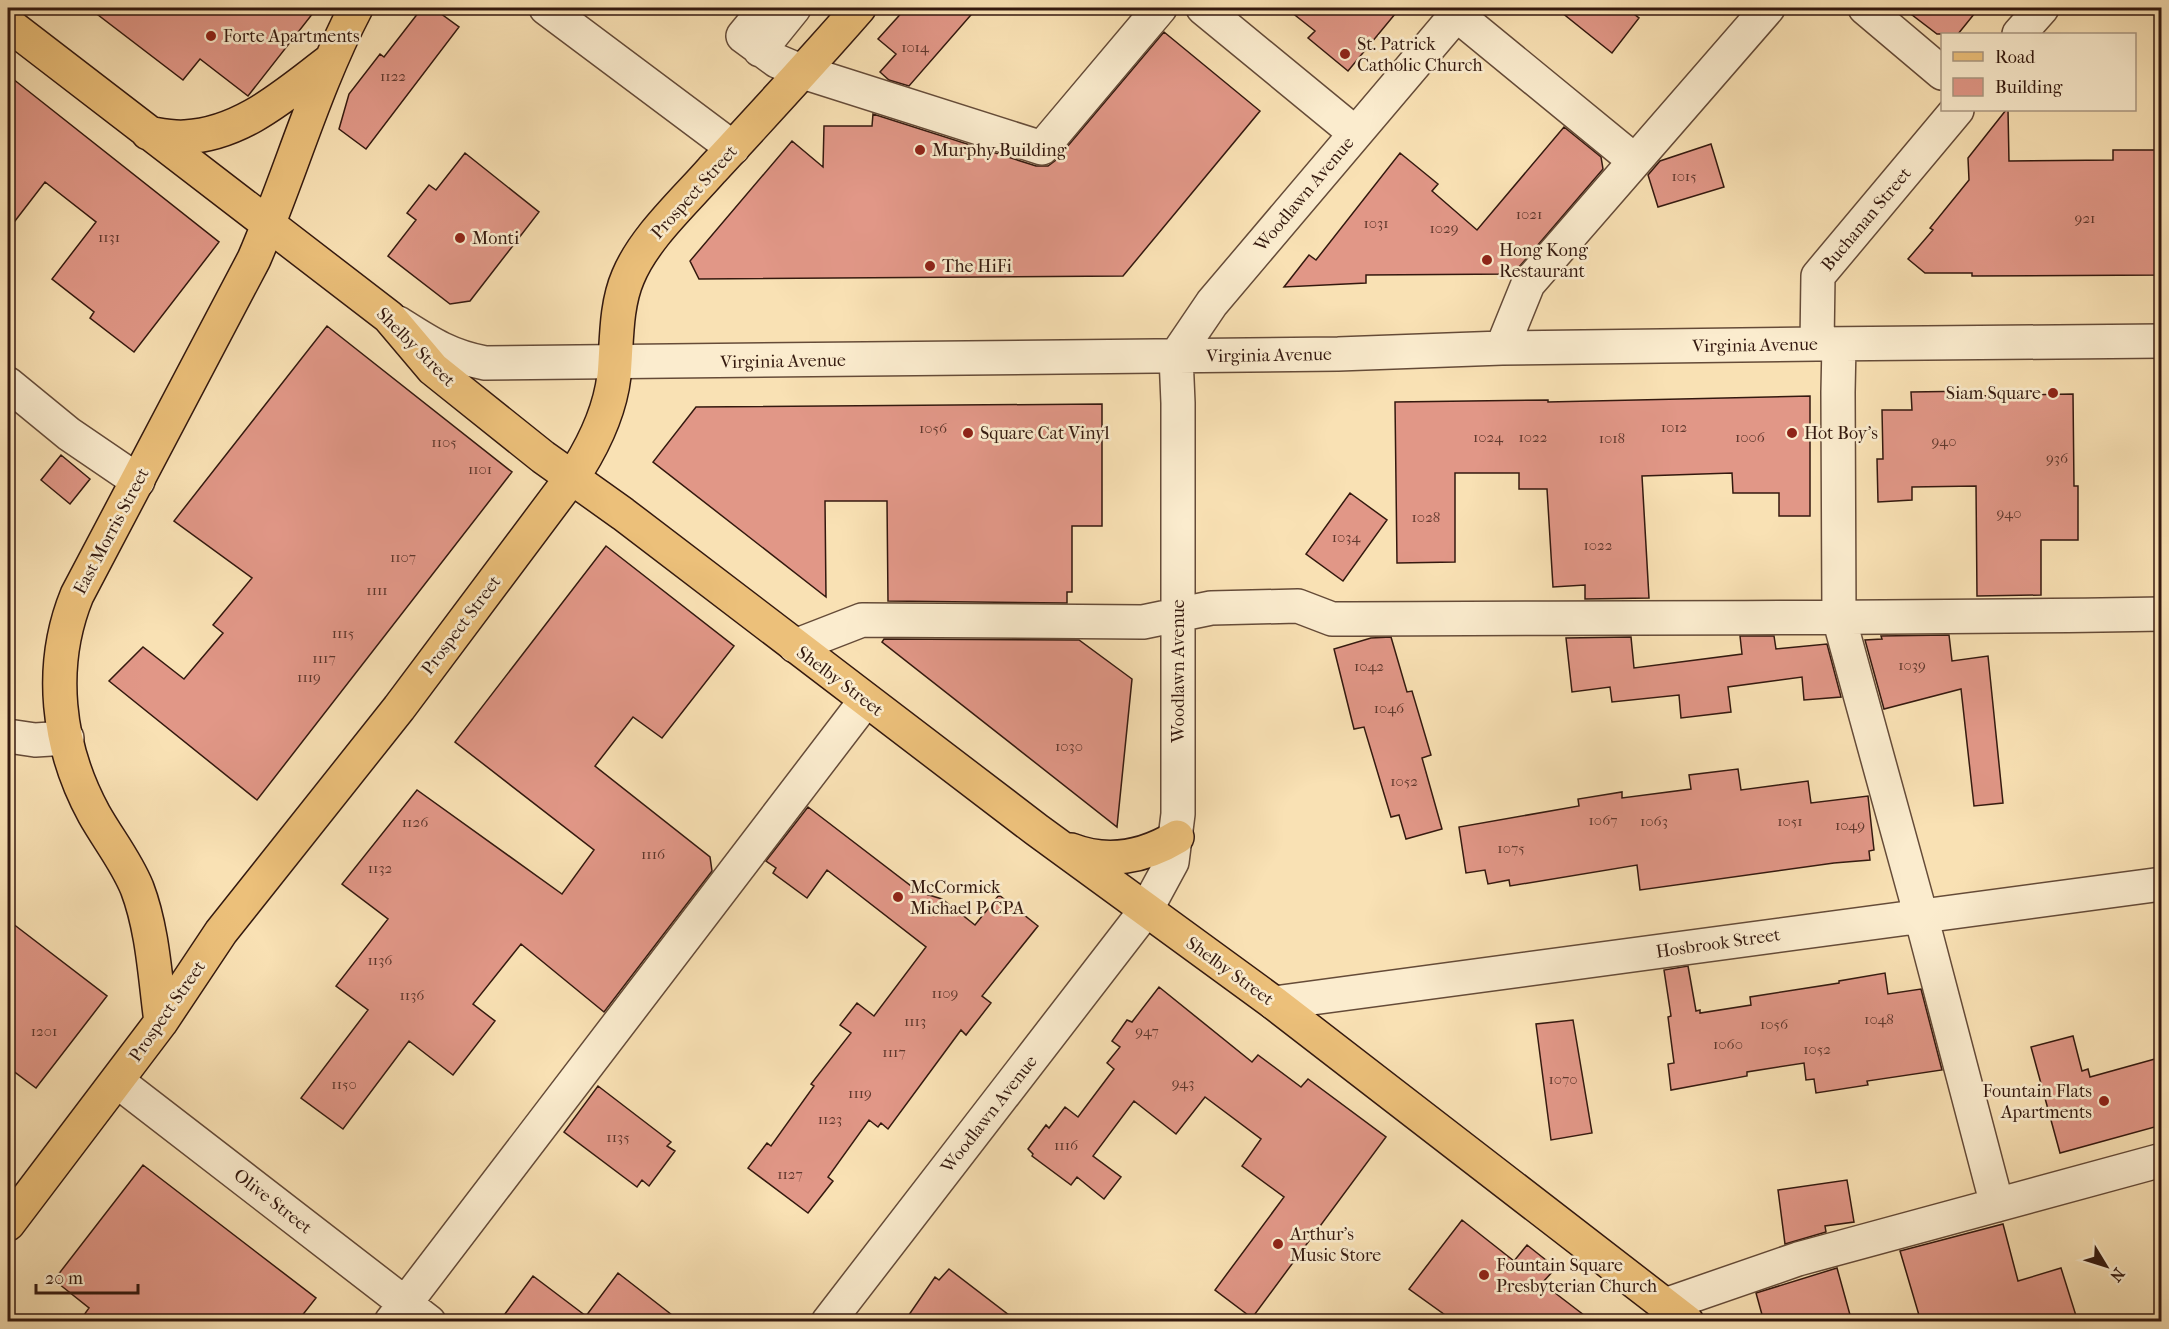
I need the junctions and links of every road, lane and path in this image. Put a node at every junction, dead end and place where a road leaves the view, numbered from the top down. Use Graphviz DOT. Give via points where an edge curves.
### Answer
graph roads {
  1 [pos="356,8"];
  2 [pos="546,8"];
  3 [pos="766,8"];
  4 [pos="794,8"];
  5 [pos="859,8"];
  6 [pos="1160,8"];
  7 [pos="1203,8"];
  8 [pos="1768,8"];
  9 [pos="1865,8"];
  10 [pos="2042,8"];
  11 [pos="1459,11"];
  12 [pos="8,24"];
  13 [pos="751,31"];
  14 [pos="2020,33"];
  15 [pos="332,59"];
  16 [pos="803,72"];
  17 [pos="1941,72"];
  18 [pos="1956,111"];
  19 [pos="148,133"];
  20 [pos="1355,133"];
  21 [pos="732,148"];
  22 [pos="1635,161"];
  23 [pos="268,226"];
  24 [pos="389,317"];
  25 [pos="2162,341"];
  26 [pos="1828,344"];
  27 [pos="1502,348"];
  28 [pos="1176,356"];
  29 [pos="615,362"];
  30 [pos="8,384"];
  31 [pos="571,479"];
  32 [pos="138,481"];
  33 [pos="2162,614"];
  34 [pos="1178,615"];
  35 [pos="1839,618"];
  36 [pos="795,646"];
  37 [pos="866,700"];
  38 [pos="8,736"];
  39 [pos="67,738"];
  40 [pos="1177,837"];
  41 [pos="1058,845"];
  42 [pos="2162,884"];
  43 [pos="1146,910"];
  44 [pos="1921,916"];
  45 [pos="1274,1003"];
  46 [pos="161,1022"];
  47 [pos="117,1081"];
  48 [pos="2162,1160"];
  49 [pos="1997,1205"];
  50 [pos="8,1224"];
  51 [pos="1676,1313"];
  52 [pos="409,1315"];
  53 [pos="828,1322"];
  1 -- 15 [label="main road, East Morris Street"];
  2 -- 21 [label="street"];
  3 -- 13 [label="street"];
  4 -- 13 [label="street"];
  5 -- 16 [label="main road, Prospect Street"];
  6 -- 16 [label="street" via="1042,148"];
  7 -- 20 [label="street"];
  8 -- 22 [label="street"];
  9 -- 17 [label="street"];
  10 -- 14 [label="street"];
  11 -- 20 [label="street, Woodlawn Avenue"];
  11 -- 22 [label="street"];
  12 -- 19 [label="main road, Shelby Street"];
  13 -- 16 [label="street" via="777,62"];
  15 -- 19 [label="main road, East Morris Street" via="248,120 215,133 186,137"];
  15 -- 23 [label="main road, East Morris Street"];
  16 -- 21 [label="main road, Prospect Street"];
  18 -- 26 [label="street, Buchanan Street" via="1818,276"];
  19 -- 23 [label="main road, Shelby Street"];
  20 -- 28 [label="street, Woodlawn Avenue" via="1212,303"];
  21 -- 29 [label="main road, Prospect Street" via="636,261 621,297"];
  22 -- 27 [label="street" via="1528,284"];
  23 -- 24 [label="main road, Shelby Street"];
  23 -- 32 [label="main road, East Morris Street"];
  24 -- 29 [label="street, Virginia Avenue" via="462,359 485,363"];
  24 -- 31 [label="main road, Shelby Street" via="434,369"];
  25 -- 26 [label="street, Virginia Avenue"];
  26 -- 27 [label="street, Virginia Avenue"];
  26 -- 35 [label="street, Buchanan Street" via="1838,404"];
  27 -- 28 [label="street, Virginia Avenue"];
  28 -- 29 [label="street, Virginia Avenue"];
  28 -- 34 [label="street, Woodlawn Avenue"];
  29 -- 31 [label="main road, Prospect Street" via="611,394 600,428"];
  30 -- 32 [label="street" via="69,434"];
  31 -- 36 [label="main road, Shelby Street" via="623,514"];
  31 -- 46 [label="main road, Prospect Street" via="399,708 221,932"];
  32 -- 39 [label="main road, East Morris Street" via="77,595 66,625 59,690"];
  33 -- 35 [label="street"];
  34 -- 35 [label="street" via="1211,608 1298,606 1332,619"];
  34 -- 36 [label="street" via="1143,622 862,620"];
  34 -- 40 [label="street, Woodlawn Avenue"];
  35 -- 44 [label="street, Buchanan Street"];
  36 -- 37 [label="main road, Shelby Street"];
  37 -- 41 [label="main road, Shelby Street"];
  37 -- 52 [label="street"];
  38 -- 39 [label="street" via="35,740"];
  39 -- 46 [label="main road, East Morris Street" via="84,793 140,896"];
  40 -- 41 [label="main road" via="1138,855 1114,858 1083,855"];
  40 -- 43 [label="street, Woodlawn Avenue" via="1172,862"];
  41 -- 43 [label="main road, Shelby Street"];
  42 -- 44 [label="street, Hosbrook Street"];
  43 -- 45 [label="main road, Shelby Street"];
  43 -- 53 [label="street, Woodlawn Avenue"];
  44 -- 45 [label="street, Hosbrook Street"];
  44 -- 49 [label="street, Buchanan Street"];
  45 -- 51 [label="main road, Shelby Street"];
  46 -- 47 [label="main road, Prospect Street"];
  47 -- 50 [label="main road, Prospect Street"];
  47 -- 52 [label="street, Olive Street"];
  48 -- 49 [label="street"];
  49 -- 51 [label="street" via="1798,1259"];
}
